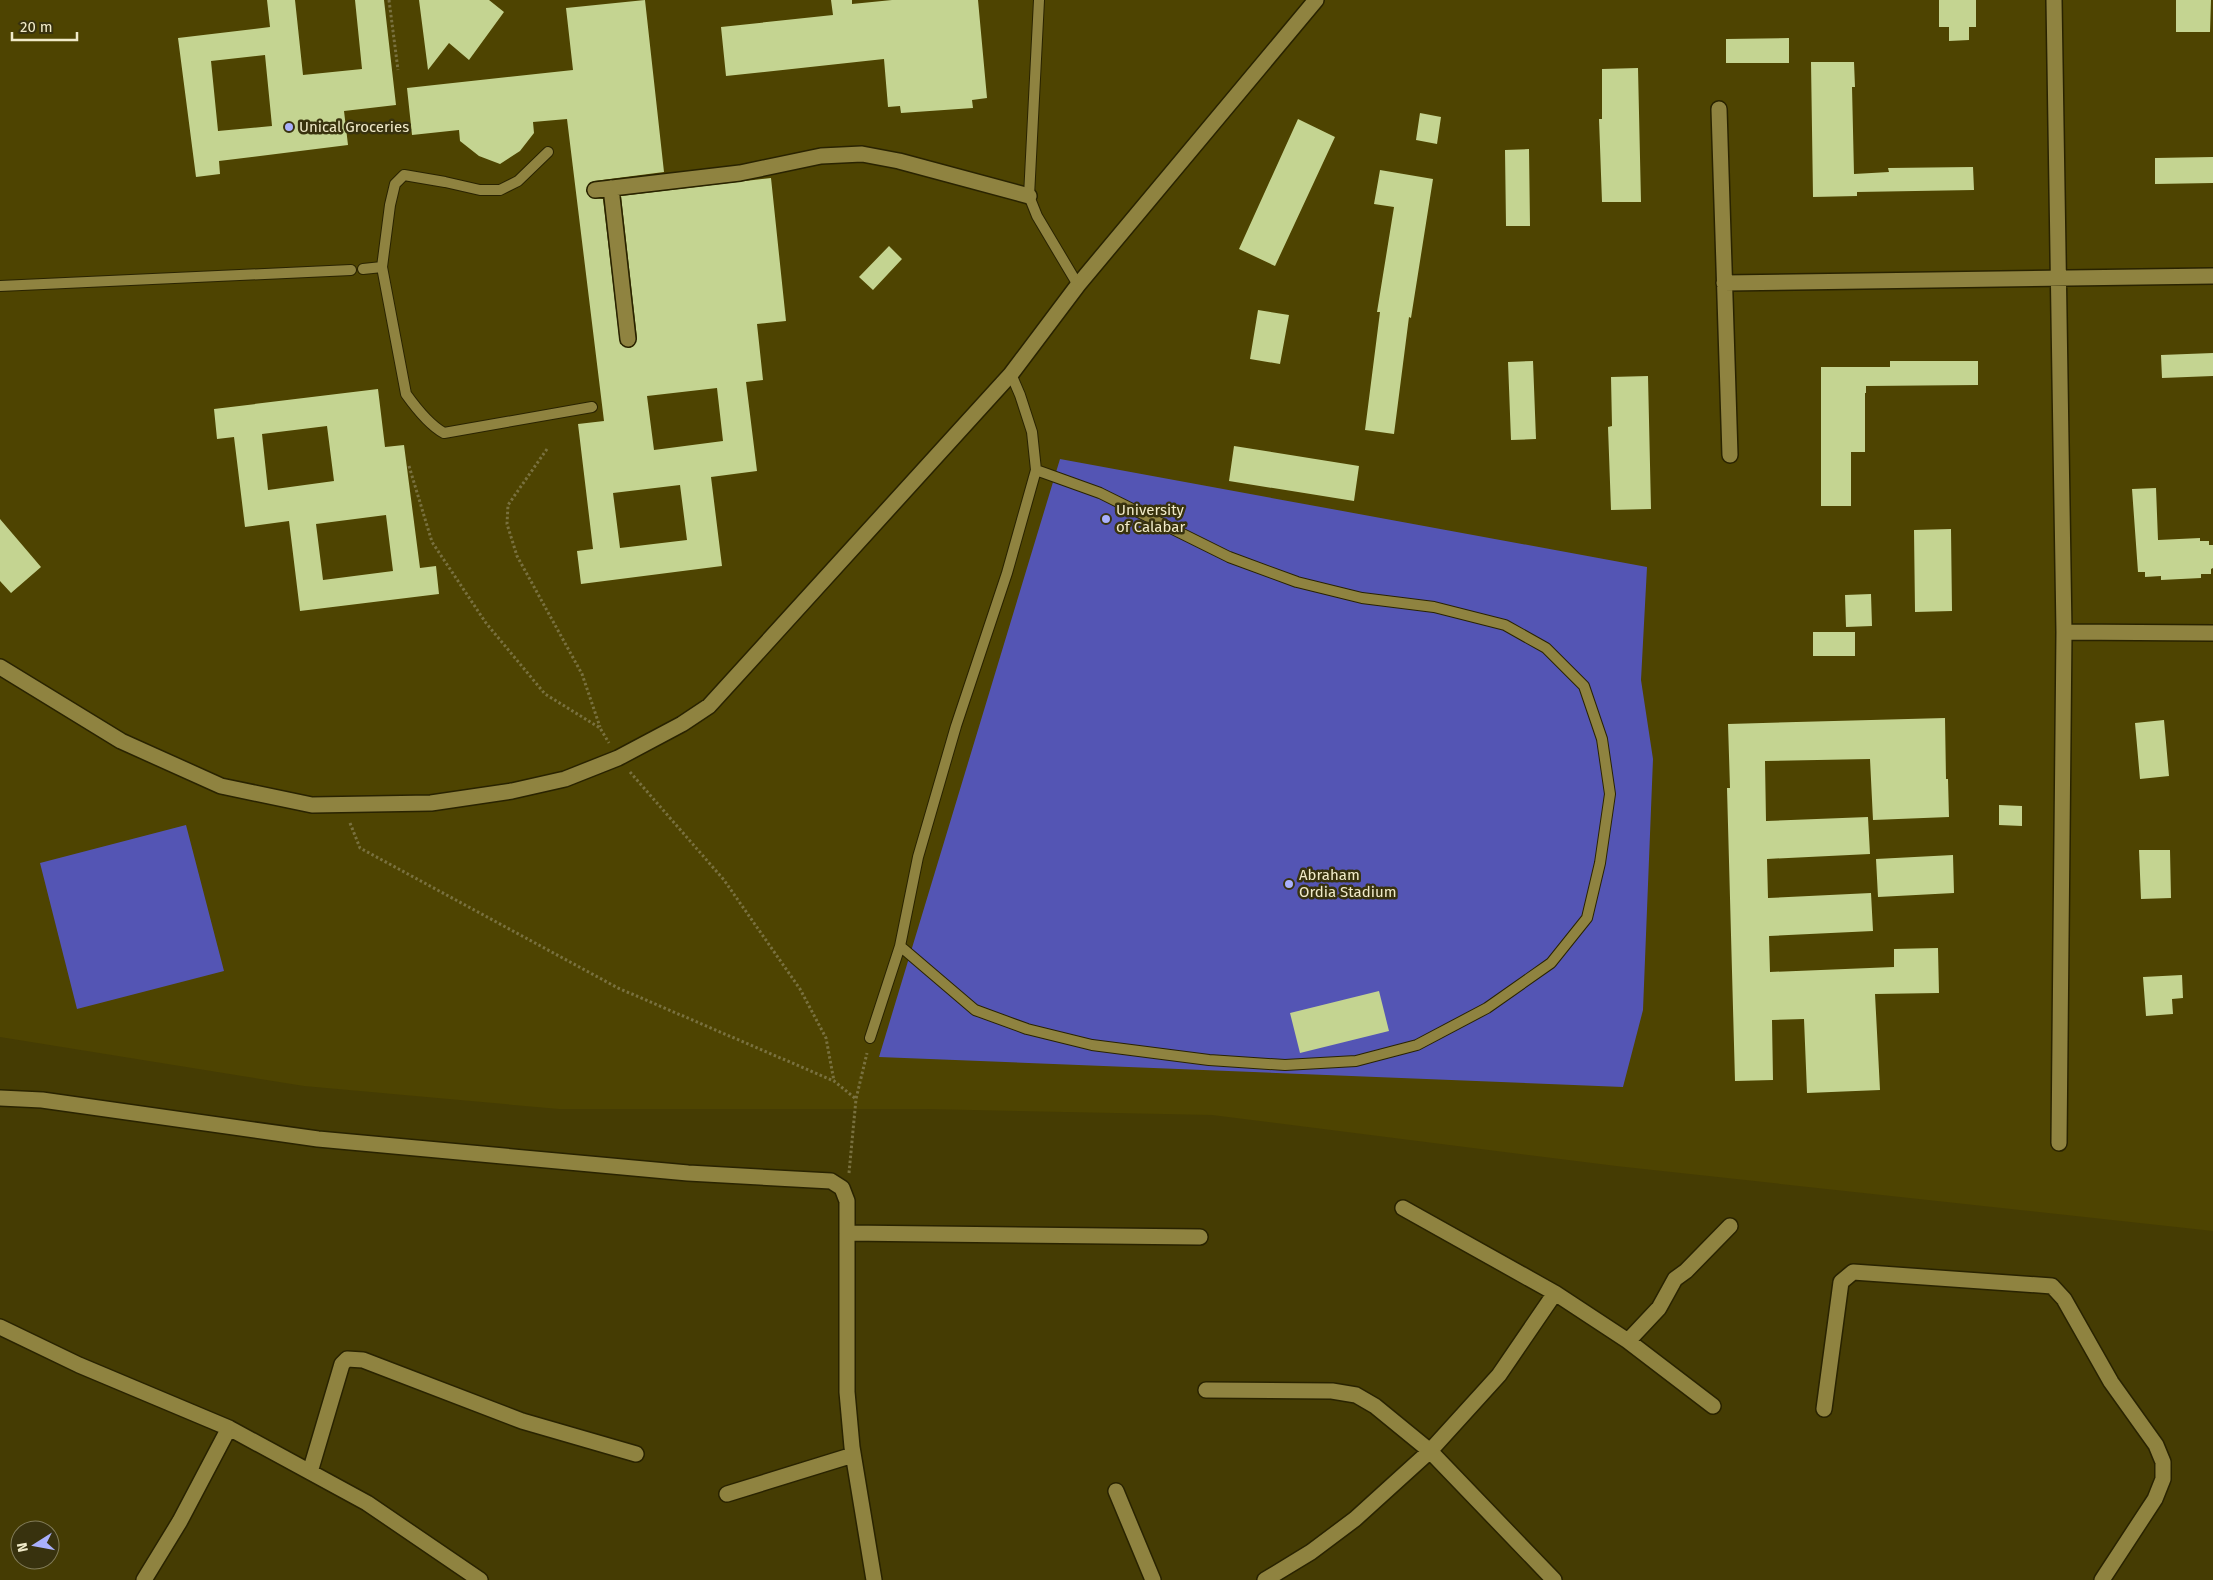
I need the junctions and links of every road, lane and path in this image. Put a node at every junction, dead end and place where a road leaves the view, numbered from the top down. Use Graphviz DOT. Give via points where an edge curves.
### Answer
graph roads {
  1 [pos="389,0"];
  2 [pos="1039,0"];
  3 [pos="1316,0"];
  4 [pos="2054,0"];
  5 [pos="398,70"];
  6 [pos="1719,109"];
  7 [pos="548,152"];
  8 [pos="610,188"];
  9 [pos="595,190"];
  10 [pos="1029,196"];
  11 [pos="382,267"];
  12 [pos="363,269"];
  13 [pos="351,270"];
  14 [pos="2213,276"];
  15 [pos="2058,279"];
  16 [pos="1724,283"];
  17 [pos="1078,285"];
  18 [pos="0,286"];
  19 [pos="628,339"];
  20 [pos="1010,374"];
  21 [pos="592,406"];
  22 [pos="547,449"];
  23 [pos="1730,455"];
  24 [pos="1036,470"];
  25 [pos="2064,632"];
  26 [pos="2213,633"];
  27 [pos="0,667"];
  28 [pos="600,728"];
  29 [pos="348,805"];
  30 [pos="900,946"];
  31 [pos="870,1038"];
  32 [pos="0,1098"];
  33 [pos="856,1099"];
  34 [pos="2059,1143"];
  35 [pos="847,1201"];
  36 [pos="1403,1208"];
  37 [pos="1730,1226"];
  38 [pos="847,1233"];
  39 [pos="1200,1237"];
  40 [pos="1555,1293"];
  41 [pos="0,1327"];
  42 [pos="1628,1341"];
  43 [pos="1206,1390"];
  44 [pos="1713,1406"];
  45 [pos="1824,1409"];
  46 [pos="229,1428"];
  47 [pos="1430,1451"];
  48 [pos="636,1454"];
  49 [pos="853,1455"];
  50 [pos="310,1472"];
  51 [pos="1116,1491"];
  52 [pos="727,1494"];
  53 [pos="144,1580"];
  54 [pos="480,1580"];
  55 [pos="874,1580"];
  56 [pos="1153,1580"];
  57 [pos="1264,1580"];
  58 [pos="1554,1580"];
  59 [pos="2102,1580"];
  1 -- 5 [label="path"];
  2 -- 10 [label="lane"];
  3 -- 17 [label="street"];
  4 -- 15 [label="street"];
  6 -- 16 [label="street"];
  7 -- 11 [label="lane" via="518,181 500,190 480,190 404,176 395,184"];
  8 -- 9 [label="street"];
  8 -- 10 [label="street" via="740,173 820,156 862,154"];
  8 -- 19 [label="street"];
  10 -- 17 [label="lane" via="1037,216"];
  11 -- 12 [label="lane"];
  11 -- 21 [label="lane" via="406,394 437,429 444,433"];
  13 -- 18 [label="lane"];
  14 -- 15 [label="street"];
  15 -- 16 [label="street"];
  15 -- 25 [label="street"];
  16 -- 23 [label="street"];
  17 -- 20 [label="street"];
  20 -- 24 [label="lane" via="1032,432"];
  20 -- 29 [label="street" via="709,706 618,758 565,779 431,803"];
  22 -- 28 [label="path" via="508,505 506,524 517,556 582,674"];
  24 -- 30 [label="lane" via="921,847"];
  24 -- 30 [label="lane" via="1100,493 1229,557 1297,582 1362,598 1434,607 1505,625 1546,648 1584,686 1602,740 1610,794 1600,863 1587,918 1551,962 1487,1008 1417,1045 1356,1061 1284,1065 1209,1060 1092,1045 1026,1029 975,1010"];
  25 -- 26 [label="street"];
  25 -- 34 [label="street"];
  27 -- 29 [label="street" via="121,741 221,786 312,805"];
  29 -- 33 [label="path" via="351,827 360,848 618,988 834,1081"];
  30 -- 31 [label="lane"];
  31 -- 33 [label="path"];
  32 -- 35 [label="street" via="42,1100 318,1139 688,1173 831,1181 842,1188"];
  33 -- 35 [label="path"];
  35 -- 38 [label="street"];
  36 -- 40 [label="street"];
  37 -- 42 [label="street" via="1675,1278 1659,1308"];
  38 -- 39 [label="street"];
  38 -- 49 [label="street" via="847,1392"];
  40 -- 42 [label="street"];
  40 -- 47 [label="street" via="1499,1375"];
  41 -- 46 [label="street"];
  42 -- 44 [label="street"];
  43 -- 47 [label="street" via="1332,1391 1356,1395 1375,1406"];
  45 -- 59 [label="street" via="1841,1282 1853,1272 2052,1286 2064,1299 2111,1382 2156,1445 2163,1462 2163,1479 2156,1499"];
  46 -- 50 [label="street"];
  46 -- 53 [label="street" via="180,1521"];
  47 -- 57 [label="street" via="1347,1525 1311,1552"];
  47 -- 58 [label="street"];
  48 -- 50 [label="street" via="522,1421 363,1360 347,1359 342,1364"];
  49 -- 52 [label="street"];
  49 -- 55 [label="street"];
  50 -- 54 [label="street" via="367,1503"];
  51 -- 56 [label="street"];
}
